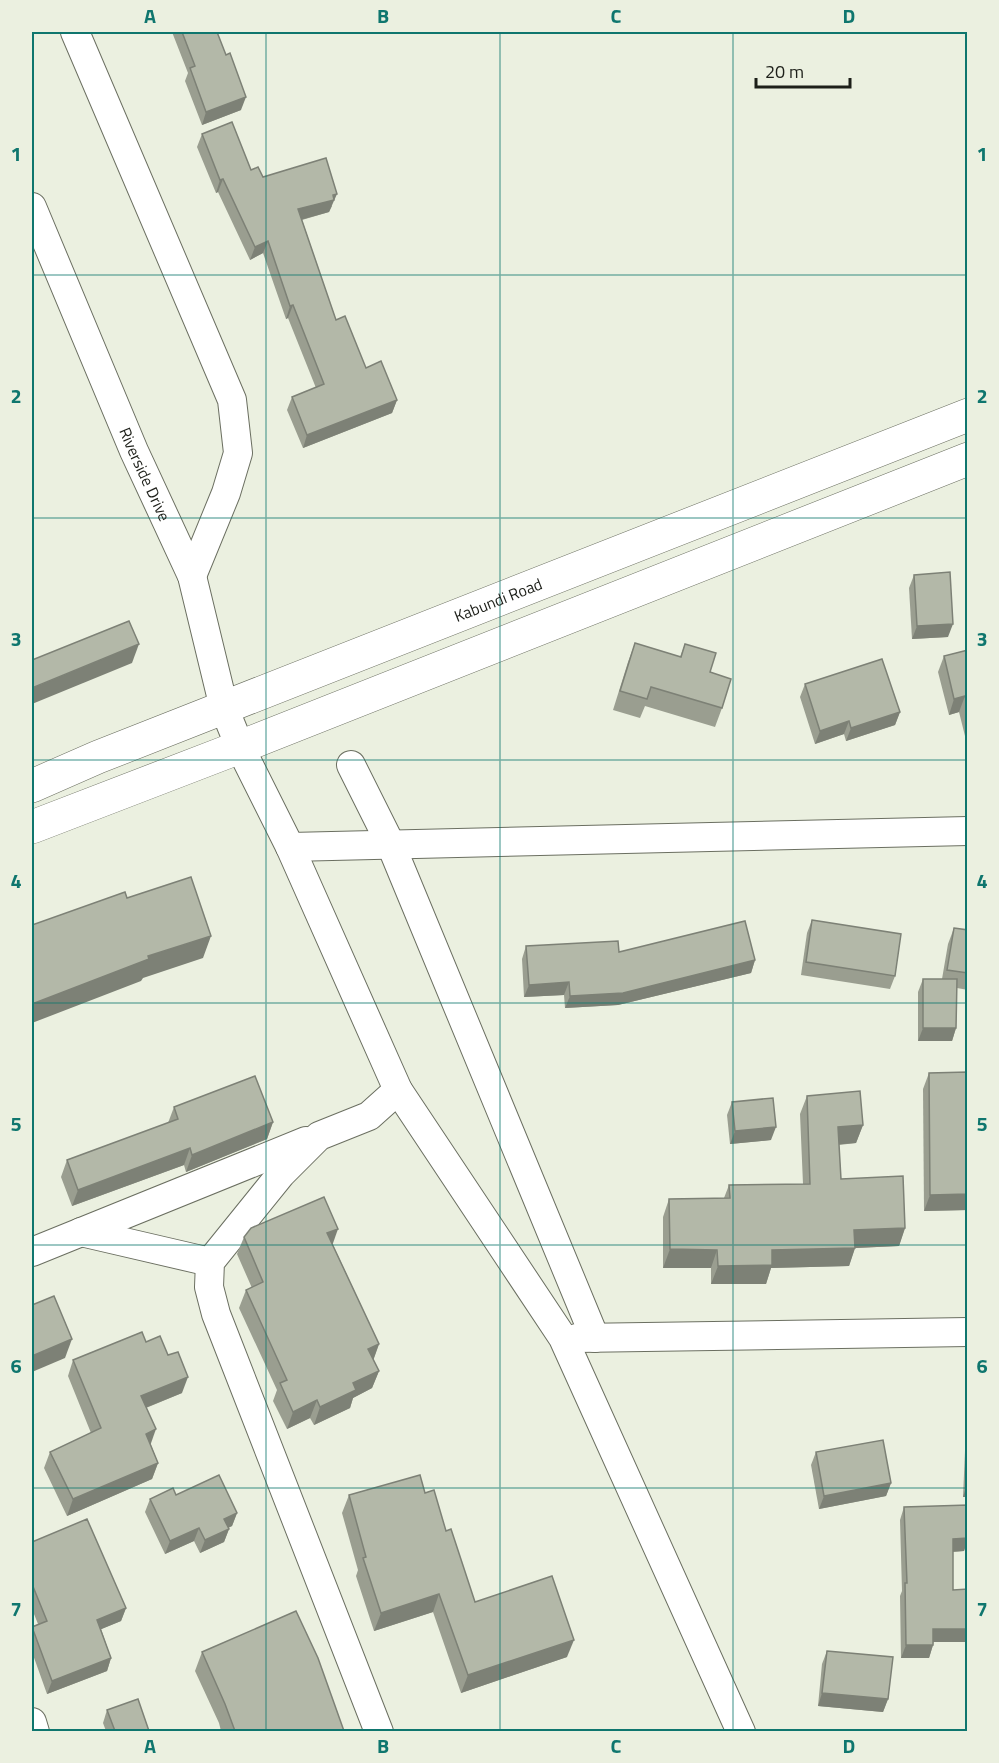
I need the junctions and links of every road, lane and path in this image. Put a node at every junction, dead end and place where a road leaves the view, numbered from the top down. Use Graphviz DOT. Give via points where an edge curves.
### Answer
graph roads {
  1 [pos="75,32"];
  2 [pos="32,207"];
  3 [pos="968,415"];
  4 [pos="968,459"];
  5 [pos="192,576"];
  6 [pos="224,708"];
  7 [pos="240,747"];
  8 [pos="351,765"];
  9 [pos="32,786"];
  10 [pos="32,827"];
  11 [pos="968,831"];
  12 [pos="391,844"];
  13 [pos="290,847"];
  14 [pos="398,1090"];
  15 [pos="319,1136"];
  16 [pos="81,1232"];
  17 [pos="32,1252"];
  18 [pos="210,1262"];
  19 [pos="968,1332"];
  20 [pos="563,1338"];
  21 [pos="595,1338"];
  22 [pos="32,1722"];
  23 [pos="35,1731"];
  24 [pos="379,1731"];
  25 [pos="741,1731"];
  1 -- 5 [label="street" via="232,400 238,453"];
  2 -- 5 [label="street, Riverside Drive" via="134,451"];
  3 -- 6 [label="street, Kabundi Road"];
  4 -- 7 [label="street"];
  5 -- 6 [label="street, Riverside Drive"];
  6 -- 7 [label="street, Riverside Drive"];
  6 -- 9 [label="street, Kabundi Road"];
  7 -- 10 [label="street"];
  7 -- 13 [label="street, Riverside Drive"];
  8 -- 12 [label="street"];
  11 -- 12 [label="street"];
  12 -- 13 [label="street"];
  12 -- 21 [label="street"];
  13 -- 14 [label="street, Riverside Drive"];
  14 -- 15 [label="street" via="369,1116"];
  14 -- 20 [label="street, Riverside Drive"];
  15 -- 16 [label="street"];
  15 -- 18 [label="street" via="280,1174"];
  16 -- 17 [label="street"];
  16 -- 18 [label="street"];
  18 -- 24 [label="street" via="209,1287 216,1314"];
  19 -- 21 [label="street"];
  20 -- 21 [label="street"];
  20 -- 25 [label="street, Riverside Drive"];
  22 -- 23 [label="street"];
}
